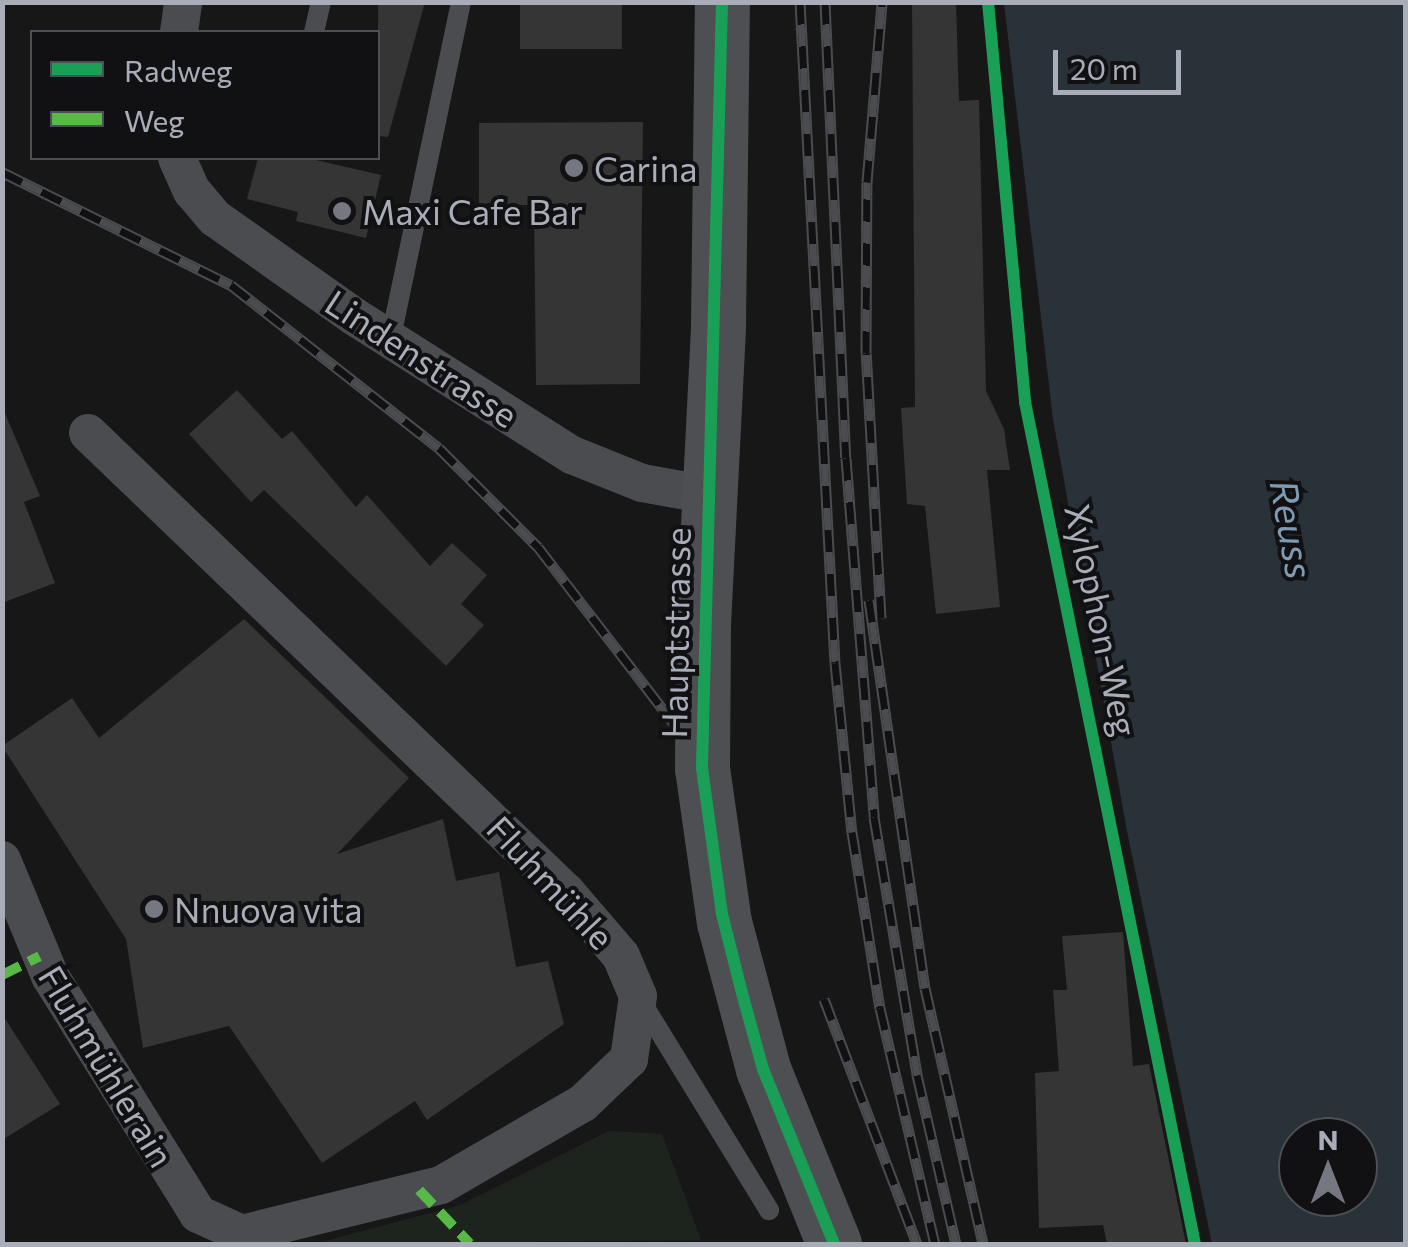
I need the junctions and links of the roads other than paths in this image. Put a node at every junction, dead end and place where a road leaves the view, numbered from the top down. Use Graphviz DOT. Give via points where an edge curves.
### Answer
graph roads {
  1 [pos="184,2"];
  2 [pos="321,2"];
  3 [pos="461,2"];
  4 [pos="722,2"];
  5 [pos="179,30"];
  6 [pos="314,30"];
  7 [pos="178,160"];
  8 [pos="391,337"];
  9 [pos="88,433"];
  10 [pos="709,495"];
  11 [pos="2,860"];
  12 [pos="638,996"];
  13 [pos="769,1210"];
  14 [pos="243,1239"];
  15 [pos="834,1244"];
  1 -- 5 [label="street"];
  2 -- 6 [label="lane"];
  3 -- 8 [label="lane"];
  4 -- 10 [label="main road, Hauptstrasse"];
  7 -- 8 [label="street, Lindenstrasse" via="192,191 216,218"];
  8 -- 10 [label="street, Lindenstrasse" via="572,455 642,483"];
  9 -- 12 [label="street, Fluhmühle" via="566,892 620,956"];
  10 -- 15 [label="main road, Hauptstrasse, bridge" via="700,722 722,914 763,1069"];
  11 -- 14 [label="street, Fluhmühlerain" via="50,976 198,1214"];
  12 -- 13 [label="lane"];
  12 -- 14 [label="street" via="629,1059 592,1098 441,1185"];
}
